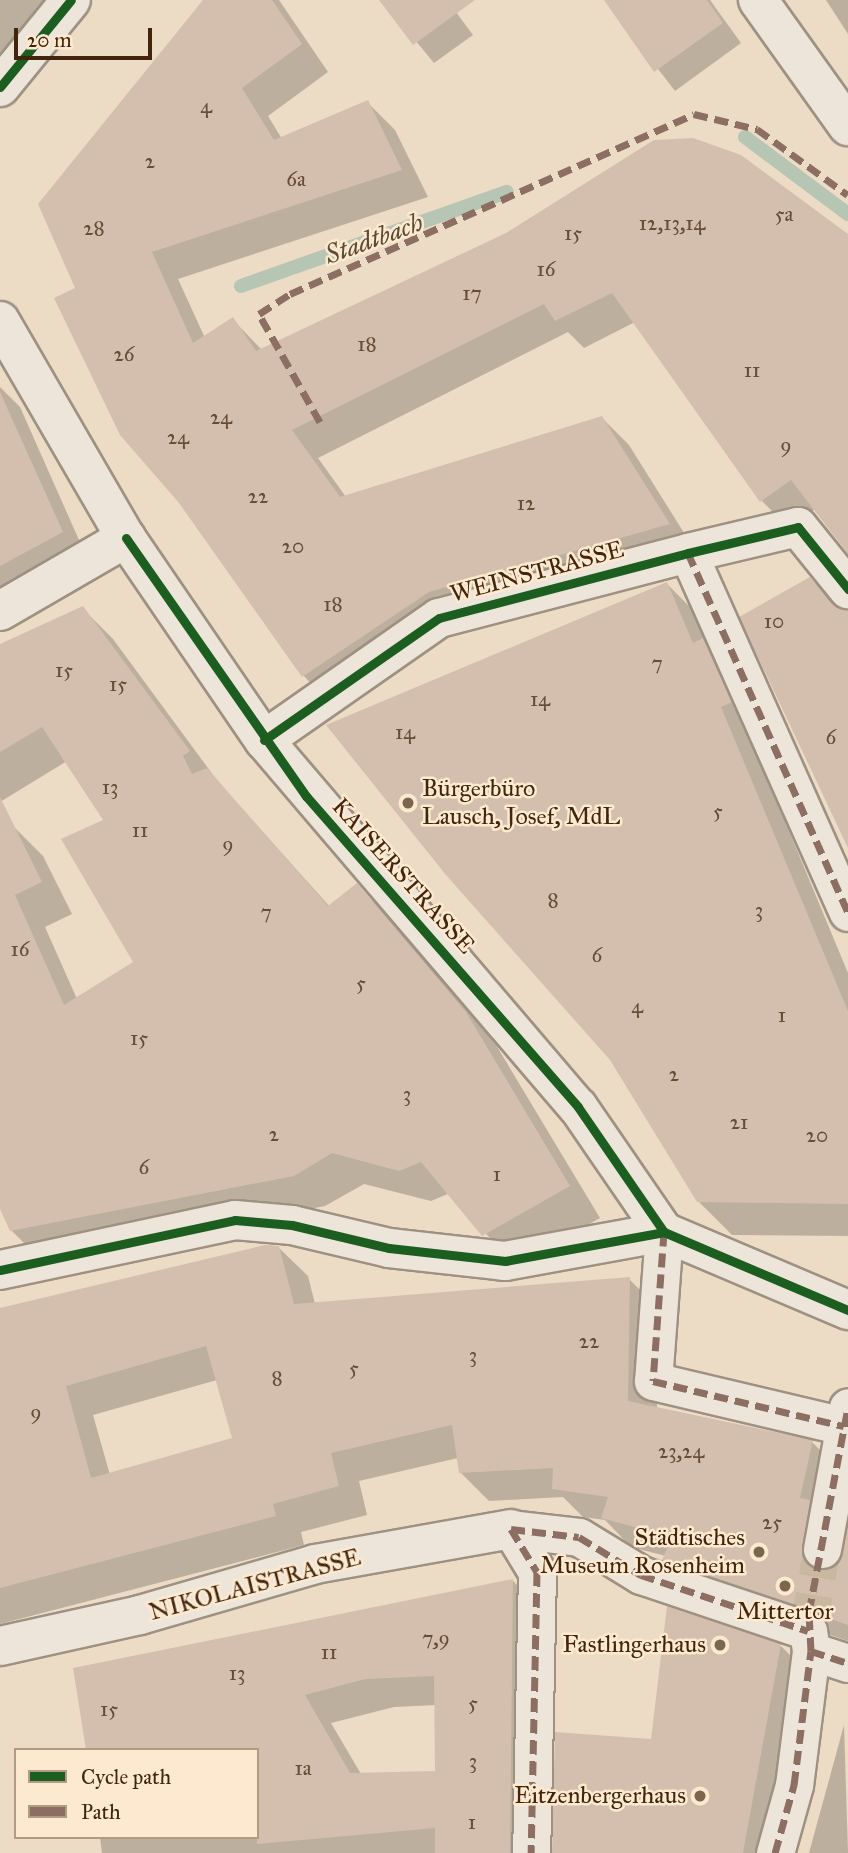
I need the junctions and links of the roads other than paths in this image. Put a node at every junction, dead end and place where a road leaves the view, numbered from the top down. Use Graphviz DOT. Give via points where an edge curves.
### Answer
graph roads {
  1 [pos="71,0"];
  2 [pos="758,0"];
  3 [pos="0,87"];
  4 [pos="848,126"];
  5 [pos="0,321"];
  6 [pos="126,538"];
  7 [pos="688,553"];
  8 [pos="848,589"];
  9 [pos="0,611"];
  10 [pos="264,740"];
  11 [pos="848,912"];
  12 [pos="664,1231"];
  13 [pos="0,1270"];
  14 [pos="848,1310"];
  15 [pos="846,1416"];
  16 [pos="511,1529"];
  17 [pos="822,1549"];
  18 [pos="0,1646"];
  19 [pos="811,1651"];
  20 [pos="848,1662"];
  21 [pos="531,1853"];
  22 [pos="775,1853"];
  1 -- 3 [label="street"];
  2 -- 4 [label="street"];
  5 -- 6 [label="street, KAISERSTRASSE"];
  6 -- 9 [label="street"];
  6 -- 10 [label="street, KAISERSTRASSE"];
  7 -- 8 [label="street, WEINSTRASSE" via="798,527"];
  7 -- 10 [label="street, WEINSTRASSE" via="439,618"];
  7 -- 11 [label="street"];
  10 -- 12 [label="street, KAISERSTRASSE" via="578,1107"];
  12 -- 13 [label="street" via="505,1261 389,1248 292,1225 235,1220"];
  12 -- 14 [label="street"];
  12 -- 15 [label="street" via="653,1381"];
  15 -- 17 [label="street"];
  16 -- 18 [label="street, NIKOLAISTRASSE" via="315,1564 140,1615"];
  16 -- 19 [label="street" via="579,1537 641,1576 808,1631"];
  16 -- 21 [label="street" via="537,1572"];
  19 -- 20 [label="street"];
  19 -- 22 [label="street" via="794,1785"];
}
